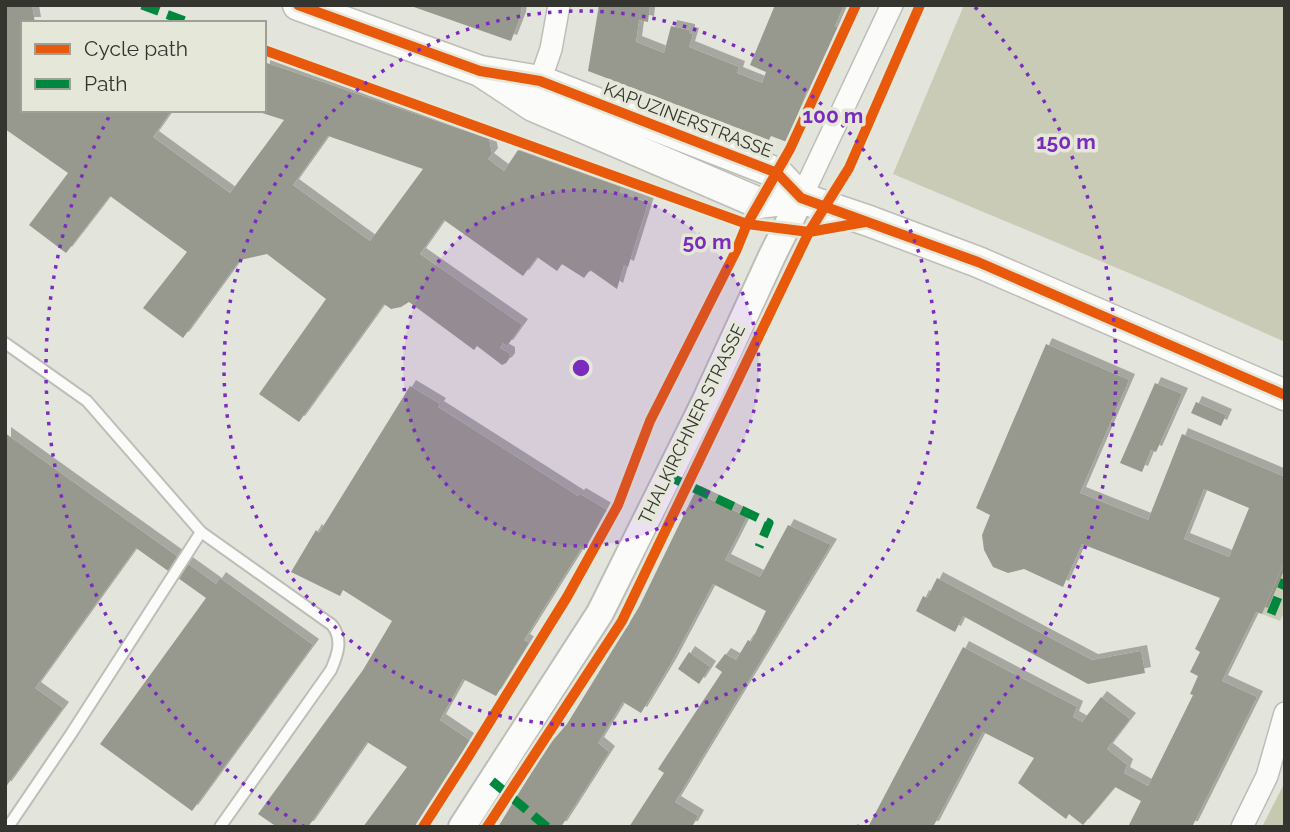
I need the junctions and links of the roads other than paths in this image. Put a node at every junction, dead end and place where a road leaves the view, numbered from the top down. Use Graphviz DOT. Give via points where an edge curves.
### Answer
graph roads {
  1 [pos="298,5"];
  2 [pos="559,5"];
  3 [pos="892,5"];
  4 [pos="481,71"];
  5 [pos="536,86"];
  6 [pos="757,181"];
  7 [pos="801,198"];
  8 [pos="5,343"];
  9 [pos="1285,395"];
  10 [pos="201,531"];
  11 [pos="1285,713"];
  12 [pos="8,827"];
  13 [pos="220,827"];
  14 [pos="462,827"];
  15 [pos="1242,827"];
  1 -- 4 [label="main road, KAPUZINERSTRASSE"];
  2 -- 5 [label="street" via="551,49"];
  3 -- 7 [label="street, THALKIRCHNER STRASSE"];
  4 -- 5 [label="main road, KAPUZINERSTRASSE"];
  4 -- 7 [label="main road, KAPUZINERSTRASSE" via="533,106 759,203"];
  5 -- 7 [label="main road, KAPUZINERSTRASSE" via="777,173"];
  6 -- 7 [label="lane"];
  7 -- 9 [label="main road, KAPUZINERSTRASSE" via="978,262"];
  7 -- 14 [label="street, THALKIRCHNER STRASSE" via="600,613"];
  8 -- 10 [label="lane" via="87,401"];
  10 -- 12 [label="lane"];
  10 -- 13 [label="lane" via="332,625 339,638 331,670"];
  11 -- 15 [label="street" via="1267,776"];
}
